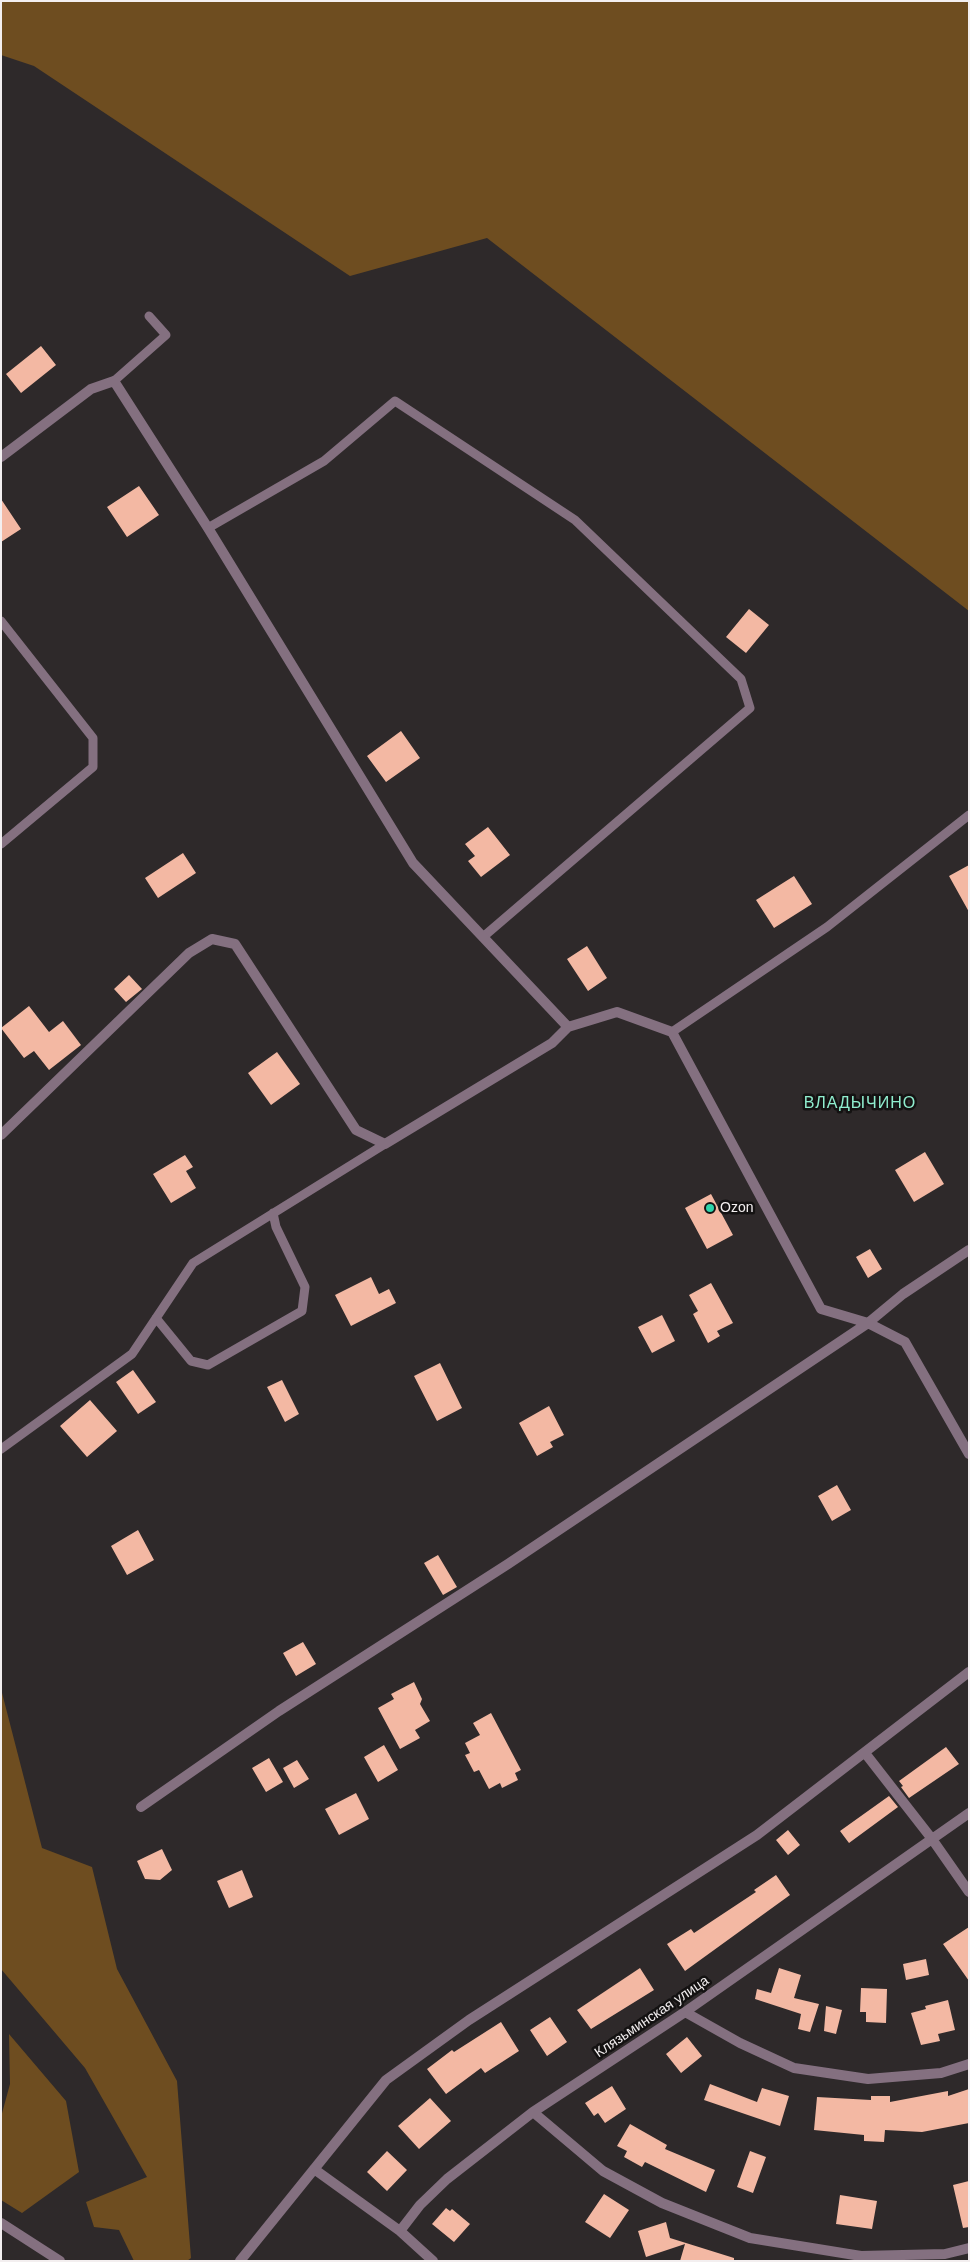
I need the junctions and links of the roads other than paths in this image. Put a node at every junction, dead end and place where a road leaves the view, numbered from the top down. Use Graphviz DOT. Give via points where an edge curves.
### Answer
graph roads {
  1 [pos="150,316"];
  2 [pos="114,381"];
  3 [pos="1,456"];
  4 [pos="208,528"];
  5 [pos="1,621"];
  6 [pos="969,815"];
  7 [pos="1,844"];
  8 [pos="483,937"];
  9 [pos="568,1027"];
  10 [pos="672,1032"];
  11 [pos="1,1135"];
  12 [pos="385,1144"];
  13 [pos="273,1213"];
  14 [pos="969,1250"];
  15 [pos="156,1318"];
  16 [pos="868,1324"];
  17 [pos="1,1449"];
  18 [pos="969,1454"];
  19 [pos="969,1672"];
  20 [pos="865,1753"];
  21 [pos="141,1807"];
  22 [pos="969,1813"];
  23 [pos="932,1839"];
  24 [pos="969,1892"];
  25 [pos="685,2012"];
  26 [pos="969,2064"];
  27 [pos="533,2112"];
  28 [pos="314,2169"];
  29 [pos="1,2223"];
  30 [pos="400,2231"];
  31 [pos="969,2248"];
  32 [pos="903,2258"];
  33 [pos="60,2261"];
  34 [pos="240,2261"];
  35 [pos="434,2261"];
  1 -- 2 [label="lane" via="166,334"];
  2 -- 3 [label="street" via="91,389"];
  2 -- 4 [label="street"];
  4 -- 8 [label="street" via="414,863"];
  4 -- 8 [label="lane" via="324,461 395,401 575,520 740,679 750,708"];
  5 -- 7 [label="lane" via="93,738 93,766"];
  6 -- 10 [label="lane" via="827,928"];
  8 -- 9 [label="street"];
  9 -- 10 [label="street" via="617,1012"];
  9 -- 12 [label="street" via="552,1043"];
  10 -- 16 [label="street" via="821,1309"];
  11 -- 12 [label="street" via="189,953 212,939 236,944 356,1130"];
  12 -- 13 [label="lane"];
  13 -- 15 [label="lane" via="193,1263"];
  13 -- 15 [label="lane" via="276,1227 305,1288 302,1311 208,1365 191,1361"];
  14 -- 16 [label="street" via="903,1294"];
  15 -- 17 [label="lane" via="132,1354"];
  16 -- 18 [label="street" via="905,1342"];
  16 -- 21 [label="street" via="508,1564 279,1710"];
  19 -- 20 [label="street"];
  20 -- 23 [label="street"];
  20 -- 28 [label="street" via="757,1835 469,2020 386,2080"];
  22 -- 23 [label="street, Клязьминская улица"];
  23 -- 24 [label="street"];
  23 -- 25 [label="street, Клязьминская улица"];
  25 -- 26 [label="street" via="794,2068 868,2079 941,2073"];
  25 -- 27 [label="street, Клязьминская улица"];
  27 -- 30 [label="street, Клязьминская улица" via="447,2179 420,2205"];
  27 -- 32 [label="street" via="603,2171 662,2204 750,2238 861,2256"];
  28 -- 30 [label="street"];
  28 -- 34 [label="street"];
  29 -- 33 [label="street"];
  30 -- 35 [label="street"];
  31 -- 32 [label="street"];
}
